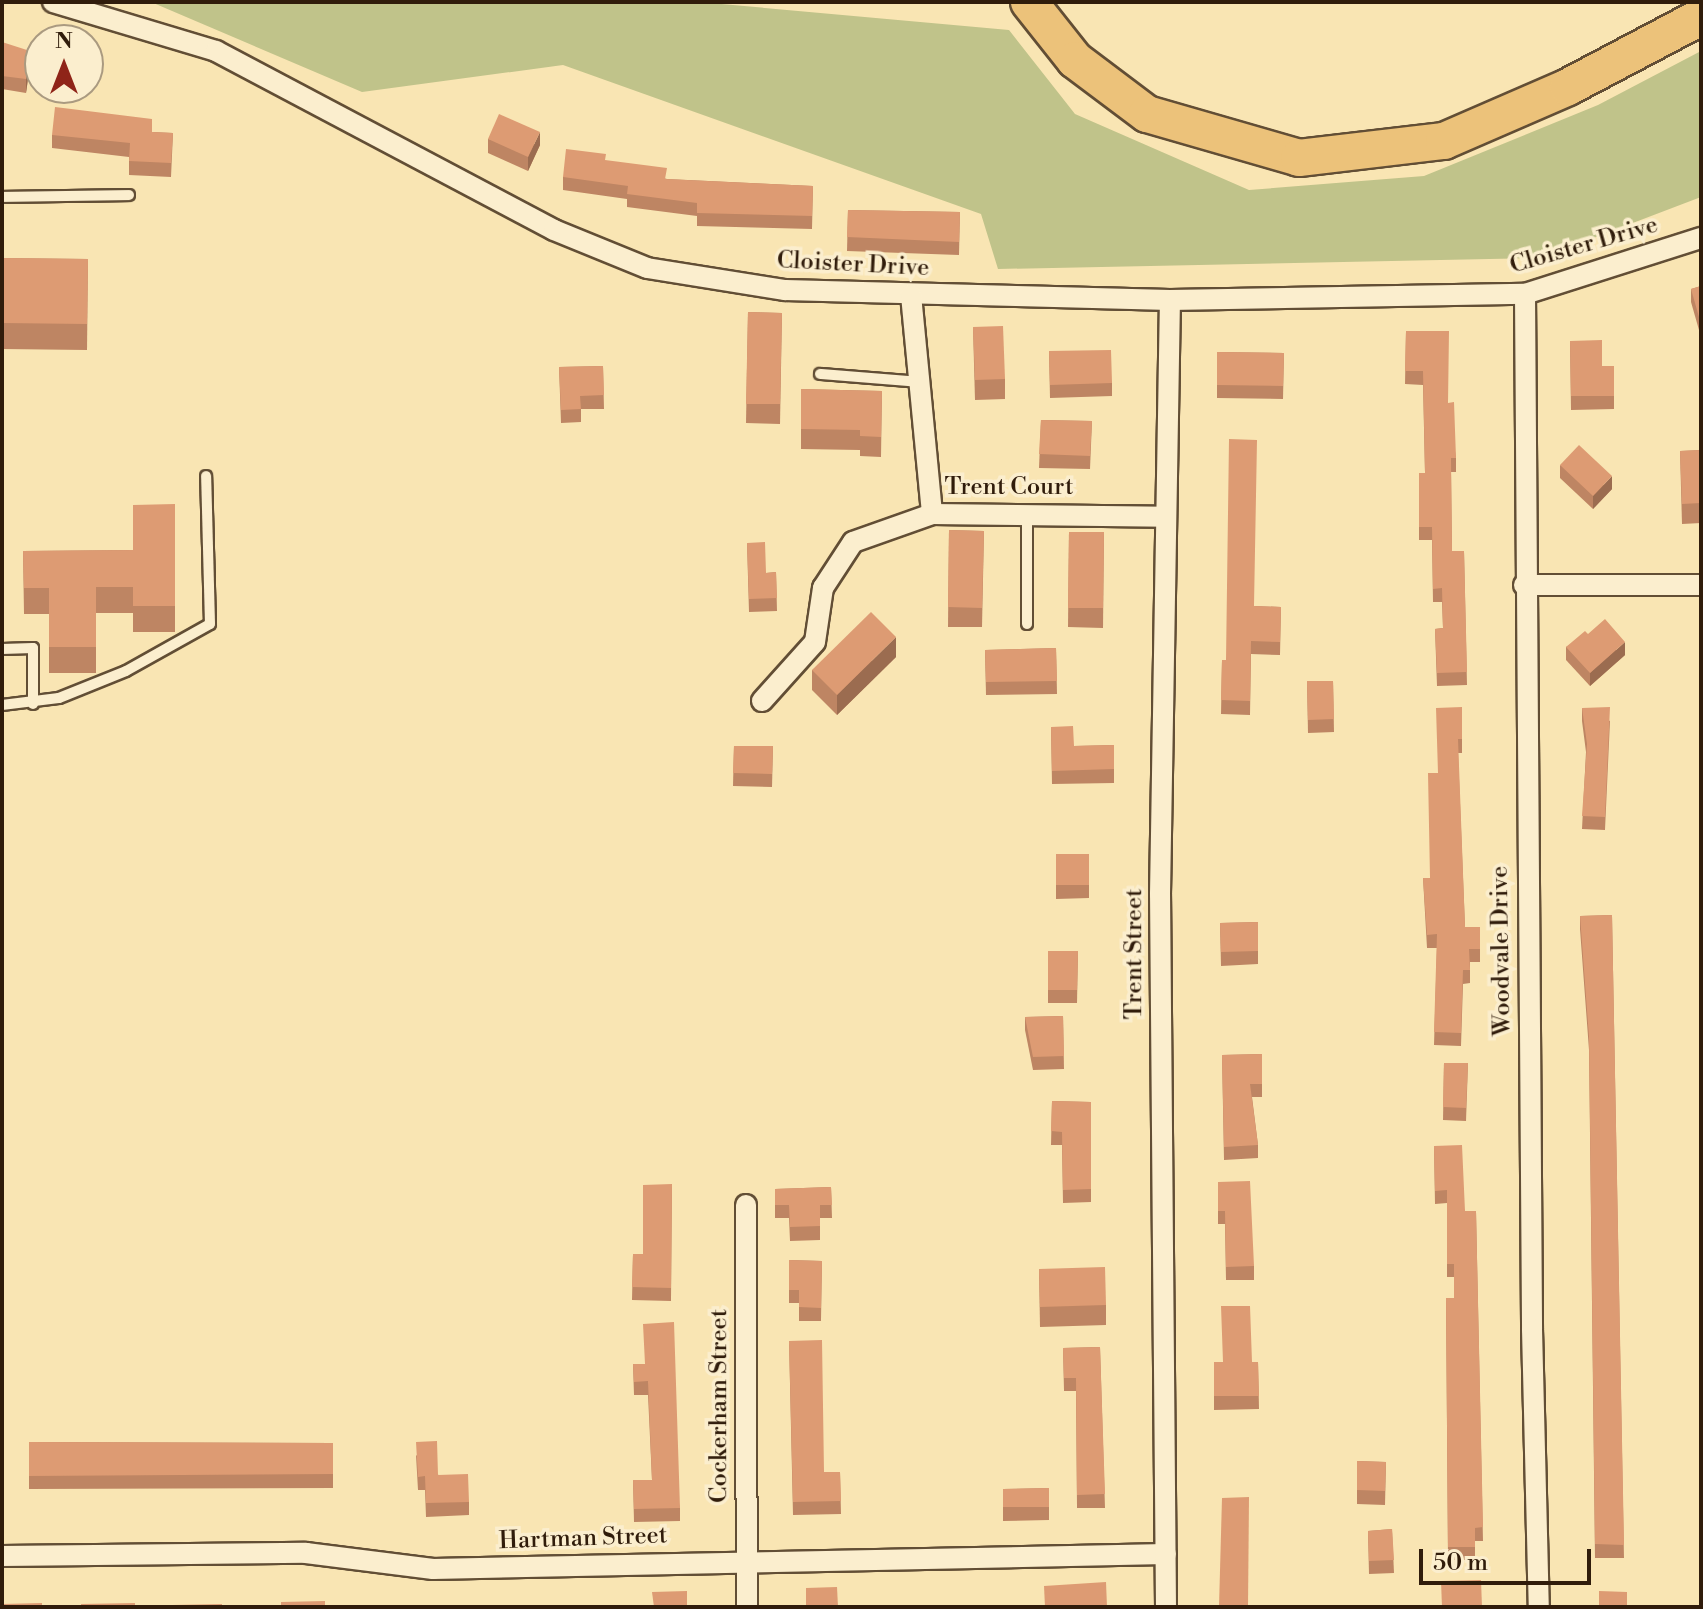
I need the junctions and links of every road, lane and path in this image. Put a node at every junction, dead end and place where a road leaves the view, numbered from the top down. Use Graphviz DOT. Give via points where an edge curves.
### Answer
graph roads {
  1 [pos="53,2"];
  2 [pos="1029,2"];
  3 [pos="1701,17"];
  4 [pos="129,195"];
  5 [pos="2,197"];
  6 [pos="1701,238"];
  7 [pos="1525,294"];
  8 [pos="911,295"];
  9 [pos="1170,300"];
  10 [pos="820,374"];
  11 [pos="919,382"];
  12 [pos="206,476"];
  13 [pos="931,504"];
  14 [pos="1027,514"];
  15 [pos="1166,517"];
  16 [pos="1524,585"];
  17 [pos="1701,585"];
  18 [pos="1027,624"];
  19 [pos="2,649"];
  20 [pos="762,701"];
  21 [pos="33,704"];
  22 [pos="2,705"];
  23 [pos="746,1205"];
  24 [pos="1166,1554"];
  25 [pos="2,1556"];
  26 [pos="746,1561"];
  27 [pos="747,1607"];
  28 [pos="1166,1607"];
  29 [pos="1539,1607"];
  1 -- 8 [label="street, Cloister Drive" via="216,51 554,230 647,268 785,290"];
  2 -- 3 [label="highway" via="1075,60 1147,114 1299,158 1444,141 1568,87"];
  4 -- 5 [label="lane"];
  6 -- 7 [label="street, Cloister Drive"];
  7 -- 9 [label="street, Cloister Drive"];
  7 -- 16 [label="street, Woodvale Drive"];
  8 -- 9 [label="street, Cloister Drive"];
  8 -- 11 [label="street"];
  9 -- 15 [label="street, Trent Street"];
  10 -- 11 [label="lane"];
  11 -- 13 [label="street"];
  12 -- 21 [label="lane" via="210,624 126,671"];
  13 -- 14 [label="street, Trent Court"];
  13 -- 20 [label="street, Trent Court" via="853,542 823,588 815,642"];
  14 -- 15 [label="street, Trent Court"];
  14 -- 18 [label="lane"];
  15 -- 24 [label="street, Trent Street" via="1160,894"];
  16 -- 17 [label="street"];
  16 -- 29 [label="street, Woodvale Drive"];
  19 -- 21 [label="lane" via="33,648"];
  21 -- 22 [label="lane"];
  23 -- 26 [label="street, Cockerham Street"];
  24 -- 26 [label="street, Hartman Street"];
  24 -- 28 [label="street, Trent Street"];
  25 -- 26 [label="street, Hartman Street" via="306,1553 433,1569"];
  26 -- 27 [label="street, Cockerham Street"];
}
